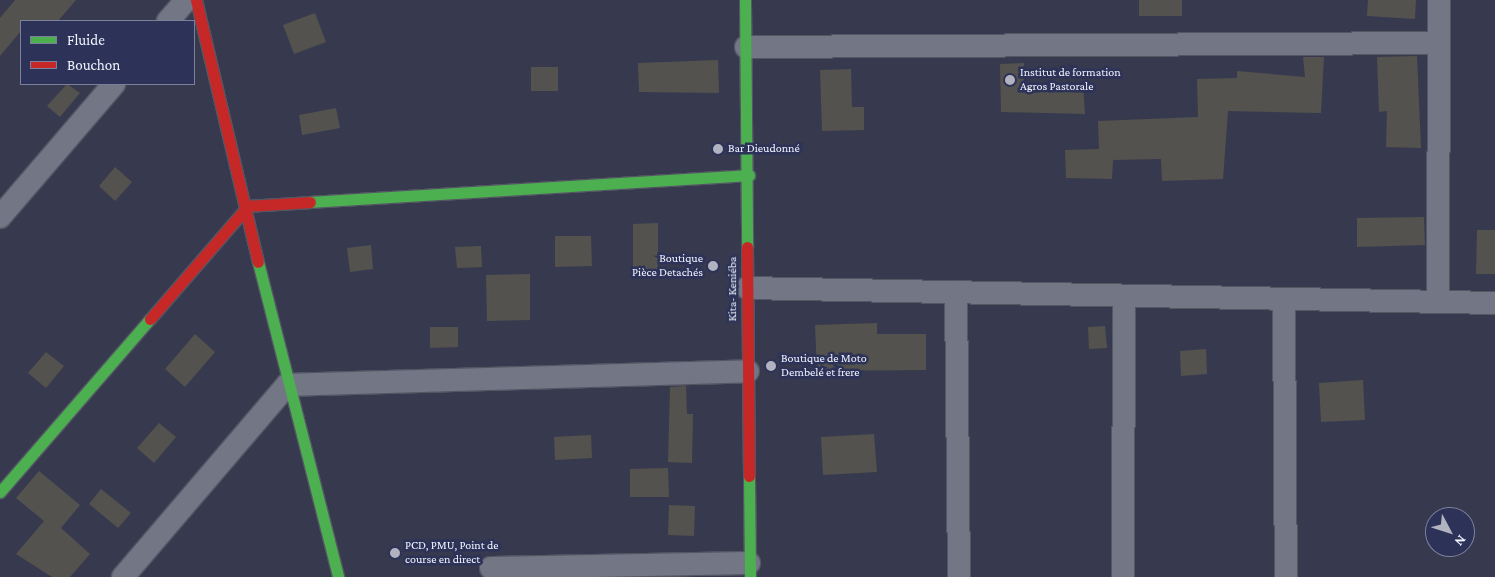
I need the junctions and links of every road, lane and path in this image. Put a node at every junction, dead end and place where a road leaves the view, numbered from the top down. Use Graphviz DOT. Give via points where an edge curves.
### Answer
graph roads {
  1 [pos="186,0"];
  2 [pos="196,0"];
  3 [pos="745,0"];
  4 [pos="1439,0"];
  5 [pos="169,20"];
  6 [pos="1439,44"];
  7 [pos="746,47"];
  8 [pos="113,85"];
  9 [pos="749,175"];
  10 [pos="248,206"];
  11 [pos="0,217"];
  12 [pos="747,288"];
  13 [pos="956,292"];
  14 [pos="1124,296"];
  15 [pos="1438,302"];
  16 [pos="1495,303"];
  17 [pos="1284,309"];
  18 [pos="748,371"];
  19 [pos="287,385"];
  20 [pos="0,492"];
  21 [pos="491,568"];
  22 [pos="749,570"];
  23 [pos="123,577"];
  24 [pos="338,577"];
  25 [pos="959,577"];
  26 [pos="1122,577"];
  27 [pos="1286,577"];
  1 -- 5 [label="street"];
  2 -- 10 [label="street"];
  3 -- 7 [label="street, Kita- Keniéba"];
  4 -- 6 [label="street"];
  6 -- 7 [label="street"];
  6 -- 15 [label="street"];
  7 -- 9 [label="street, Kita- Keniéba"];
  8 -- 11 [label="street"];
  9 -- 10 [label="street"];
  9 -- 12 [label="street, Kita- Keniéba"];
  10 -- 19 [label="street"];
  10 -- 20 [label="street"];
  12 -- 13 [label="street"];
  12 -- 18 [label="street, Kita- Keniéba"];
  13 -- 14 [label="street"];
  13 -- 25 [label="street"];
  14 -- 15 [label="street"];
  14 -- 26 [label="street"];
  15 -- 16 [label="street"];
  17 -- 27 [label="street"];
  18 -- 19 [label="street"];
  18 -- 22 [label="street, Kita- Keniéba"];
  19 -- 23 [label="street"];
  19 -- 24 [label="street"];
  21 -- 22 [label="street"];
}
